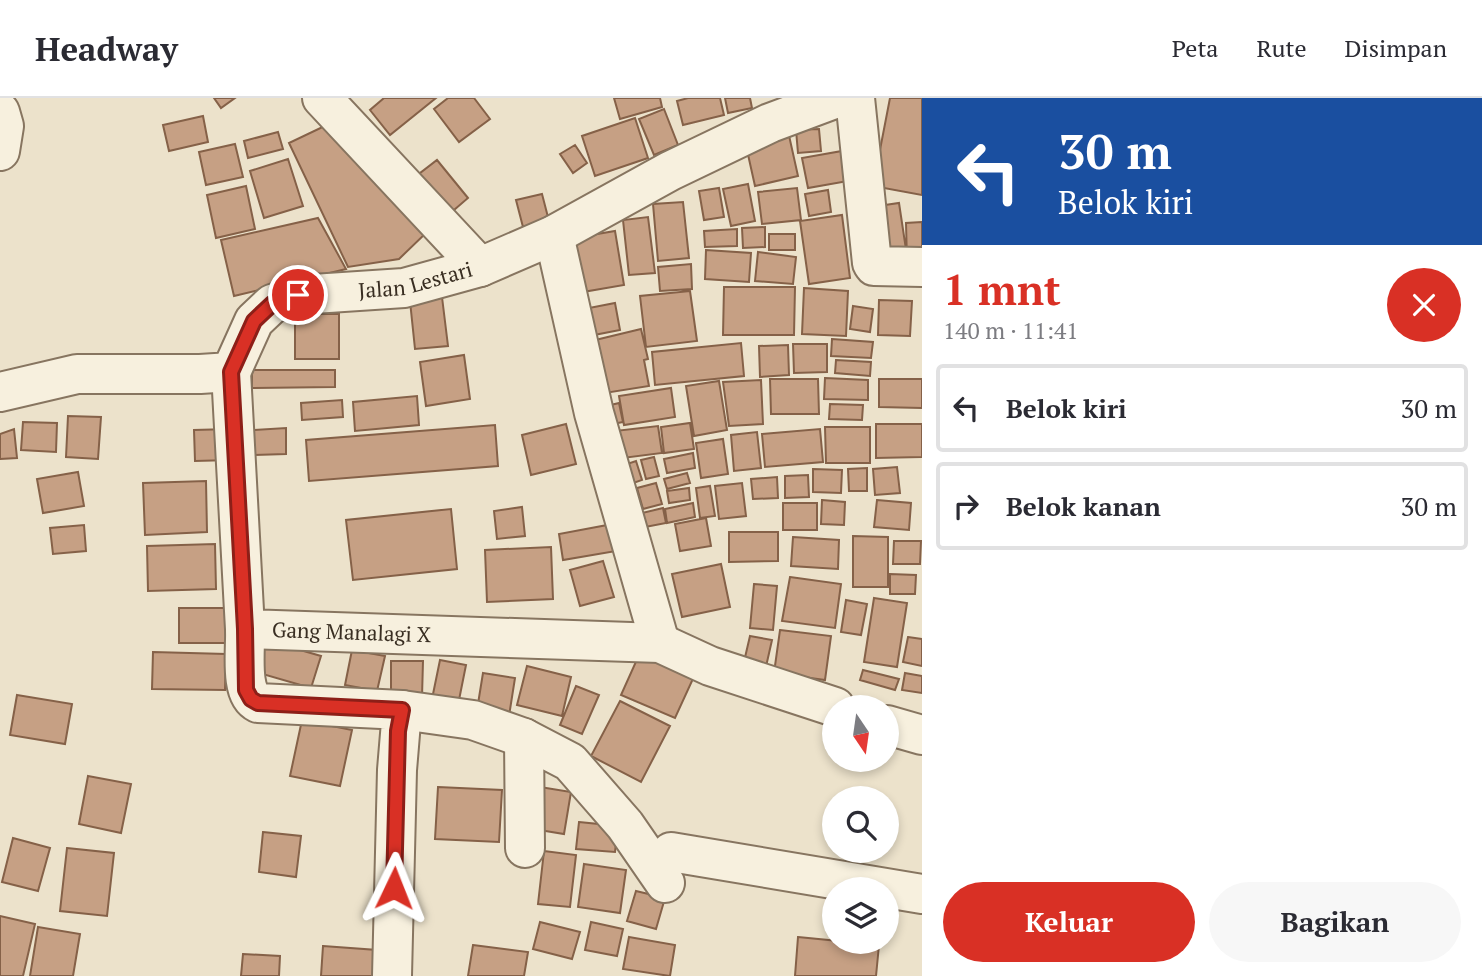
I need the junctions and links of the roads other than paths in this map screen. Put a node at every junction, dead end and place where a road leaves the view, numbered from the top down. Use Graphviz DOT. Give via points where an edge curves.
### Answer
graph roads {
  1 [pos="322,98"];
  2 [pos="837,98"];
  3 [pos="855,98"];
  4 [pos="768,110"];
  5 [pos="0,112"];
  6 [pos="0,151"];
  7 [pos="554,235"];
  8 [pos="480,267"];
  9 [pos="922,267"];
  10 [pos="231,372"];
  11 [pos="0,392"];
  12 [pos="245,629"];
  13 [pos="660,643"];
  14 [pos="822,703"];
  15 [pos="402,710"];
  16 [pos="900,729"];
  17 [pos="922,735"];
  18 [pos="524,738"];
  19 [pos="525,848"];
  20 [pos="922,894"];
  21 [pos="392,976"];
  1 -- 8 [label="street"];
  2 -- 4 [label="street, Jalan Lestari"];
  3 -- 9 [label="street" via="872,263 882,268"];
  4 -- 7 [label="street, Jalan Lestari"];
  5 -- 6 [label="street" via="4,126"];
  7 -- 8 [label="street, Jalan Lestari"];
  7 -- 13 [label="street" via="594,413"];
  8 -- 10 [label="street, Jalan Lestari" via="404,288 298,295 272,304 254,321"];
  10 -- 11 [label="street" via="77,374"];
  10 -- 12 [label="street, Gang Manalagi X"];
  12 -- 13 [label="street, Gang Manalagi X"];
  12 -- 15 [label="street" via="246,690 258,703"];
  13 -- 14 [label="street, Gang Manalagi X" via="710,666"];
  15 -- 18 [label="street" via="473,720"];
  15 -- 21 [label="street"];
  16 -- 17 [label="street"];
  18 -- 19 [label="street"];
  18 -- 20 [label="street" via="570,762 668,868"];
}
